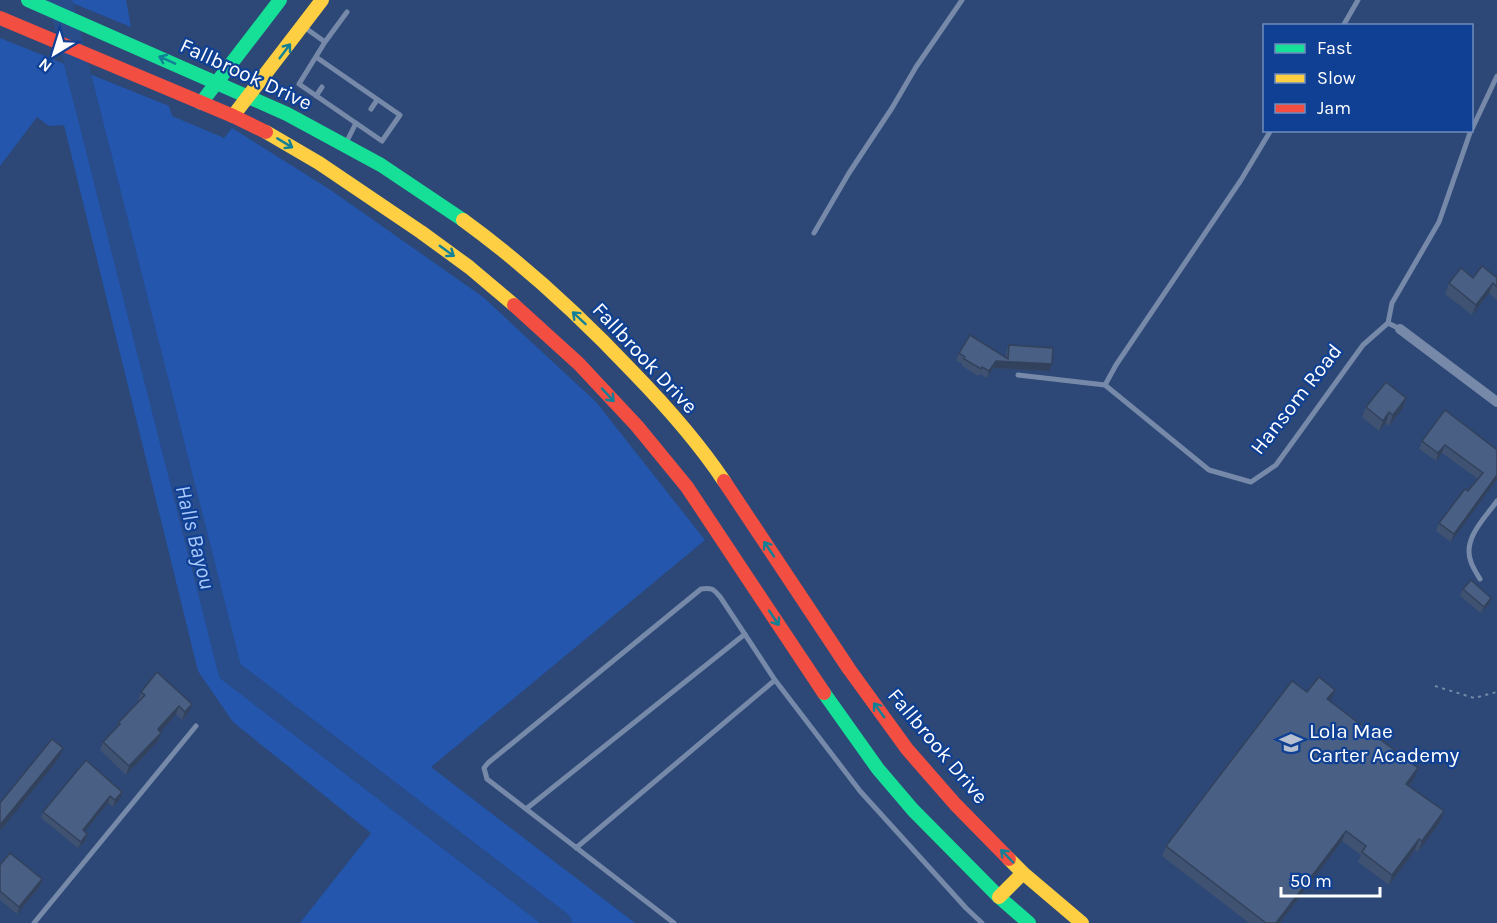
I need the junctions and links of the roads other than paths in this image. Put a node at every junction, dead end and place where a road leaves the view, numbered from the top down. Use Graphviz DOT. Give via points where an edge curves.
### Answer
graph roads {
  1 [pos="28,0"];
  2 [pos="280,0"];
  3 [pos="322,0"];
  4 [pos="962,0"];
  5 [pos="1358,0"];
  6 [pos="347,12"];
  7 [pos="0,18"];
  8 [pos="1343,24"];
  9 [pos="303,26"];
  10 [pos="325,42"];
  11 [pos="316,57"];
  12 [pos="1497,76"];
  13 [pos="348,79"];
  14 [pos="217,83"];
  15 [pos="344,86"];
  16 [pos="322,87"];
  17 [pos="363,90"];
  18 [pos="316,96"];
  19 [pos="249,97"];
  20 [pos="336,98"];
  21 [pos="358,98"];
  22 [pos="377,100"];
  23 [pos="201,103"];
  24 [pos="331,106"];
  25 [pos="349,109"];
  26 [pos="371,109"];
  27 [pos="233,116"];
  28 [pos="345,116"];
  29 [pos="360,123"];
  30 [pos="1473,126"];
  31 [pos="1269,132"];
  32 [pos="1470,132"];
  33 [pos="346,145"];
  34 [pos="814,233"];
  35 [pos="1388,323"];
  36 [pos="1400,328"];
  37 [pos="1018,375"];
  38 [pos="1105,385"];
  39 [pos="1497,402"];
  40 [pos="1497,501"];
  41 [pos="1480,579"];
  42 [pos="745,634"];
  43 [pos="775,680"];
  44 [pos="196,726"];
  45 [pos="526,809"];
  46 [pos="576,848"];
  47 [pos="1023,873"];
  48 [pos="999,897"];
  49 [pos="34,923"];
  50 [pos="674,923"];
  51 [pos="982,923"];
  52 [pos="1029,923"];
  53 [pos="1082,923"];
  14 -- 1 [label="main road, Fallbrook Drive, one-way"];
  2 -- 14 [label="main road"];
  3 -- 9 [label="main road"];
  4 -- 34 [label="lane"];
  5 -- 8 [label="lane"];
  6 -- 10 [label="lane"];
  7 -- 23 [label="main road, Fallbrook Drive"];
  9 -- 10 [label="lane"];
  19 -- 9 [label="main road, one-way"];
  10 -- 11 [label="lane"];
  11 -- 13 [label="lane" via="332,72"];
  11 -- 18 [label="lane" via="299,84"];
  12 -- 30 [label="lane"];
  13 -- 15 [label="lane"];
  13 -- 17 [label="lane"];
  14 -- 19 [label="main road, Fallbrook Drive"];
  14 -- 23 [label="main road"];
  16 -- 18 [label="lane"];
  17 -- 21 [label="lane"];
  17 -- 22 [label="lane"];
  18 -- 24 [label="lane"];
  19 -- 27 [label="main road"];
  19 -- 33 [label="main road, Fallbrook Drive"];
  20 -- 24 [label="lane"];
  22 -- 26 [label="lane"];
  22 -- 29 [label="lane" via="400,115 382,141"];
  23 -- 27 [label="main road, Fallbrook Drive"];
  24 -- 28 [label="lane"];
  25 -- 28 [label="lane"];
  27 -- 48 [label="main road, Fallbrook Drive, one-way" via="319,163 421,232 469,267 579,364 687,487 820,688 879,769 913,810"];
  28 -- 29 [label="lane"];
  29 -- 33 [label="lane"];
  31 -- 38 [label="lane"];
  32 -- 35 [label="lane" via="1439,222 1392,303"];
  47 -- 33 [label="main road, Fallbrook Drive, one-way" via="907,749 714,466 663,403 603,340 490,240"];
  35 -- 36 [label="lane"];
  35 -- 38 [label="lane, Hansom Road" via="1363,345 1276,465 1251,482 1209,470"];
  36 -- 39 [label="street"];
  37 -- 38 [label="lane"];
  40 -- 41 [label="lane" via="1468,548"];
  42 -- 43 [label="lane"];
  42 -- 45 [label="lane"];
  42 -- 45 [label="lane" via="714,590 701,589 484,768 487,779"];
  43 -- 46 [label="lane"];
  43 -- 51 [label="lane" via="860,791"];
  44 -- 49 [label="lane"];
  45 -- 46 [label="lane"];
  46 -- 50 [label="lane"];
  47 -- 48 [label="main road"];
  47 -- 53 [label="main road, Fallbrook Drive"];
  48 -- 52 [label="main road, Fallbrook Drive"];
}
